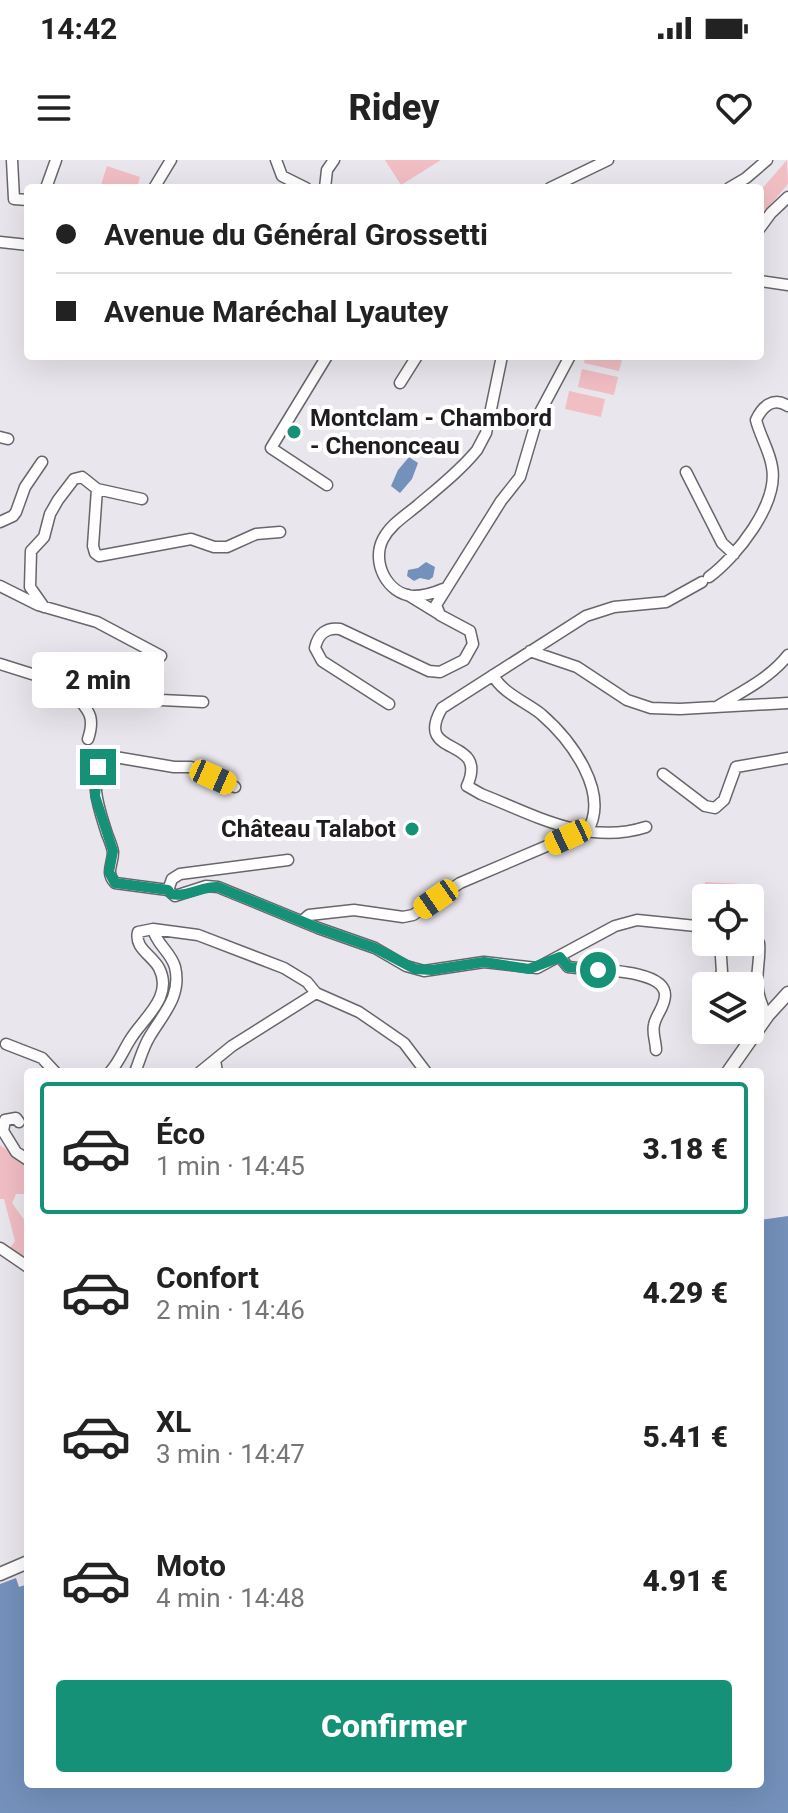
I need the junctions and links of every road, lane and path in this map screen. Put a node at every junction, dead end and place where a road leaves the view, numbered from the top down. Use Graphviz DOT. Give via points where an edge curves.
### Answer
graph roads {
  1 [pos="12,160"];
  2 [pos="56,160"];
  3 [pos="171,160"];
  4 [pos="276,160"];
  5 [pos="334,160"];
  6 [pos="608,160"];
  7 [pos="767,160"];
  8 [pos="47,184"];
  9 [pos="157,184"];
  10 [pos="298,184"];
  11 [pos="325,184"];
  12 [pos="558,184"];
  13 [pos="734,184"];
  14 [pos="788,197"];
  15 [pos="24,200"];
  16 [pos="764,224"];
  17 [pos="0,242"];
  18 [pos="24,245"];
  19 [pos="764,282"];
  20 [pos="788,285"];
  21 [pos="325,360"];
  22 [pos="414,360"];
  23 [pos="501,360"];
  24 [pos="568,360"];
  25 [pos="400,383"];
  26 [pos="788,406"];
  27 [pos="42,462"];
  28 [pos="686,472"];
  29 [pos="327,485"];
  30 [pos="97,489"];
  31 [pos="142,499"];
  32 [pos="0,522"];
  33 [pos="280,532"];
  34 [pos="734,554"];
  35 [pos="0,586"];
  36 [pos="443,589"];
  37 [pos="406,594"];
  38 [pos="44,607"];
  39 [pos="440,615"];
  40 [pos="530,651"];
  41 [pos="788,655"];
  42 [pos="161,656"];
  43 [pos="0,664"];
  44 [pos="493,675"];
  45 [pos="70,686"];
  46 [pos="203,702"];
  47 [pos="788,703"];
  48 [pos="389,704"];
  49 [pos="716,707"];
  50 [pos="88,739"];
  51 [pos="788,758"];
  52 [pos="663,774"];
  53 [pos="235,787"];
  54 [pos="646,827"];
  55 [pos="587,832"];
  56 [pos="568,837"];
  57 [pos="288,860"];
  58 [pos="168,890"];
  59 [pos="322,915"];
  60 [pos="302,921"];
  61 [pos="692,926"];
  62 [pos="318,928"];
  63 [pos="153,929"];
  64 [pos="758,956"];
  65 [pos="560,957"];
  66 [pos="788,984"];
  67 [pos="316,993"];
  68 [pos="788,993"];
  69 [pos="765,1015"];
  70 [pos="6,1044"];
  71 [pos="740,1044"];
  72 [pos="656,1050"];
  73 [pos="215,1060"];
  74 [pos="51,1068"];
  75 [pos="112,1068"];
  76 [pos="136,1068"];
  77 [pos="205,1068"];
  78 [pos="216,1068"];
  79 [pos="423,1068"];
  80 [pos="723,1068"];
  81 [pos="731,1068"];
  82 [pos="19,1122"];
  83 [pos="24,1157"];
  84 [pos="0,1248"];
  85 [pos="11,1257"];
  86 [pos="0,1262"];
  87 [pos="24,1265"];
  88 [pos="24,1557"];
  89 [pos="24,1564"];
  90 [pos="0,1567"];
  91 [pos="0,1574"];
  1 -- 15 [label="street" via="14,199"];
  2 -- 8 [label="street"];
  3 -- 9 [label="street"];
  4 -- 10 [label="street" via="282,176"];
  5 -- 11 [label="street"];
  6 -- 12 [label="street"];
  7 -- 13 [label="street"];
  14 -- 16 [label="street"];
  17 -- 18 [label="street"];
  19 -- 20 [label="street"];
  21 -- 29 [label="street" via="271,448"];
  22 -- 25 [label="street"];
  23 -- 37 [label="street" via="486,433 477,450 392,526 381,543 383,576"];
  24 -- 36 [label="street" via="538,416 520,477"];
  26 -- 34 [label="street" via="770,402 756,420 772,467 772,491 766,510"];
  27 -- 32 [label="street" via="13,516"];
  28 -- 34 [label="street" via="722,543"];
  30 -- 31 [label="street"];
  30 -- 33 [label="street" via="93,546 99,556 191,539 227,547 256,534"];
  30 -- 38 [label="street" via="82,477 74,479 50,514 44,537 33,546 30,587"];
  34 -- 40 [label="street" via="666,602 603,609"];
  35 -- 38 [label="street"];
  36 -- 37 [label="street"];
  36 -- 39 [label="street" via="436,605"];
  37 -- 39 [label="street"];
  38 -- 42 [label="street" via="97,622"];
  39 -- 48 [label="street" via="466,628 473,644 464,660 440,672 340,629 329,629 318,640 315,648 322,661"];
  40 -- 44 [label="street"];
  40 -- 49 [label="street" via="577,667 639,705"];
  41 -- 49 [label="street" via="761,680"];
  43 -- 45 [label="street"];
  44 -- 55 [label="street" via="550,723 583,768 596,803"];
  44 -- 55 [label="street" via="442,708 437,717 441,741 472,762 467,786 546,821"];
  45 -- 46 [label="street" via="140,699"];
  45 -- 50 [label="street" via="91,716"];
  47 -- 49 [label="street"];
  51 -- 52 [label="street" via="736,767 724,800 715,808"];
  53 -- 58 [label="street" via="191,767 102,758 95,796 113,851 111,878 115,883"];
  54 -- 55 [label="street"];
  56 -- 59 [label="street" via="460,883 413,915 354,910"];
  57 -- 58 [label="street" via="180,874"];
  58 -- 60 [label="street" via="179,896 218,887"];
  59 -- 60 [label="street"];
  59 -- 62 [label="street"];
  60 -- 62 [label="street"];
  61 -- 65 [label="street" via="637,920 615,926"];
  62 -- 65 [label="street" via="424,971 484,962 529,969"];
  63 -- 67 [label="street" via="198,935 284,968"];
  63 -- 75 [label="street" via="138,932 136,938 158,966 159,1000"];
  63 -- 76 [label="street" via="173,961 176,993"];
  64 -- 69 [label="street" via="756,980"];
  65 -- 72 [label="street" via="568,967 658,980 665,992 653,1026"];
  66 -- 69 [label="main road"];
  67 -- 73 [label="street"];
  67 -- 79 [label="street" via="359,1012 404,1043"];
  68 -- 69 [label="main road"];
  69 -- 81 [label="main road"];
  70 -- 74 [label="street" via="31,1052"];
  71 -- 80 [label="main road"];
  73 -- 77 [label="street"];
  73 -- 78 [label="street"];
  82 -- 83 [label="street" via="5,1120 3,1131"];
  84 -- 85 [label="street"];
  85 -- 86 [label="street"];
  85 -- 87 [label="street"];
  88 -- 90 [label="main road"];
  89 -- 91 [label="main road"];
}
